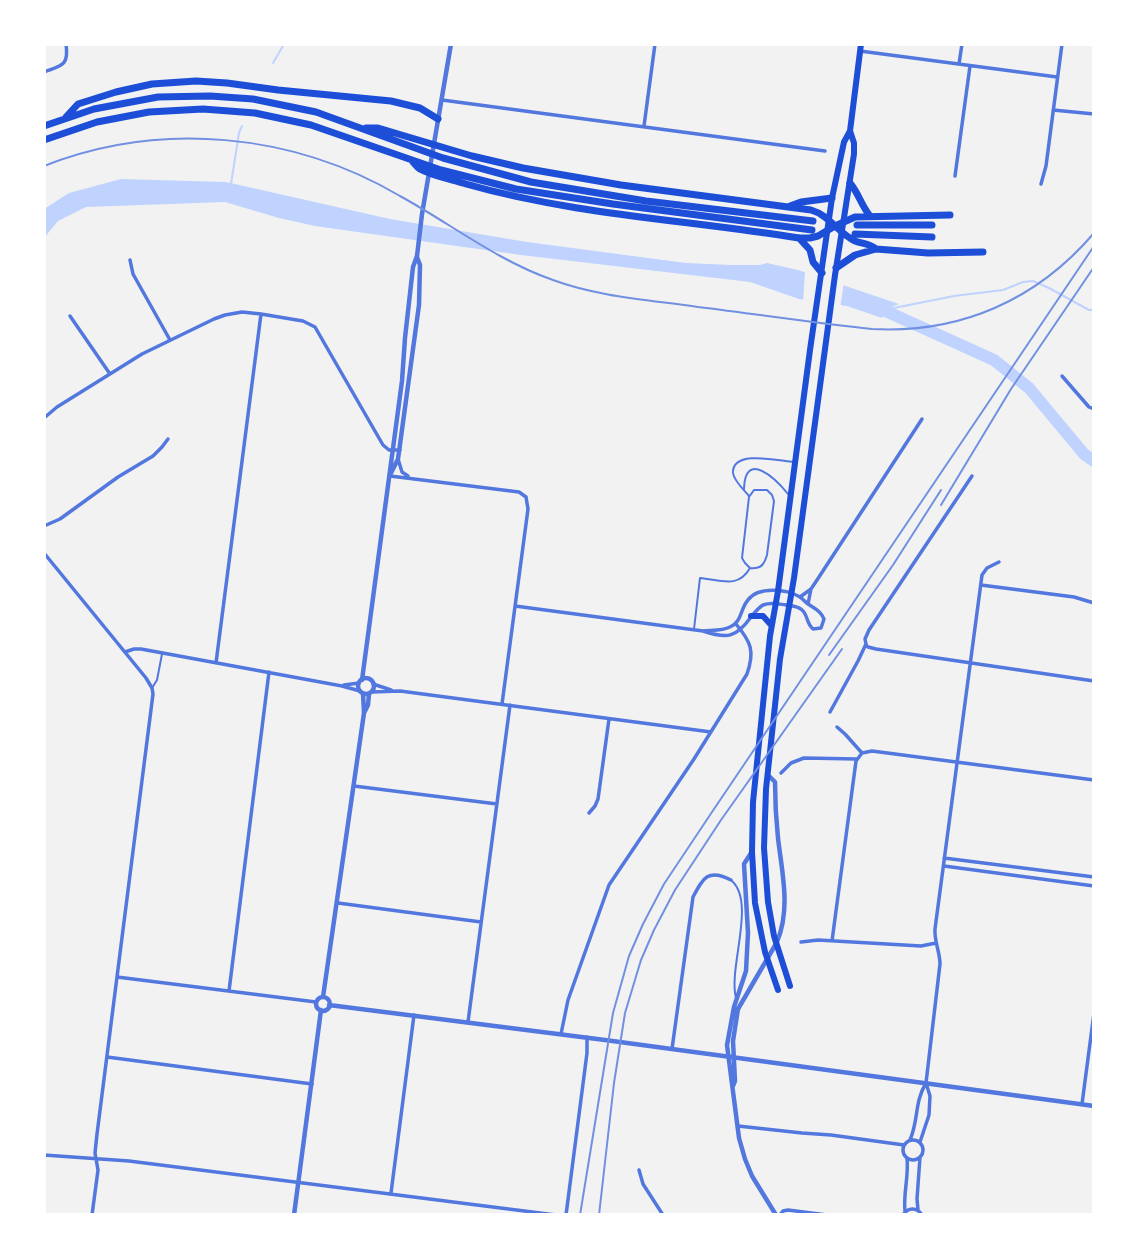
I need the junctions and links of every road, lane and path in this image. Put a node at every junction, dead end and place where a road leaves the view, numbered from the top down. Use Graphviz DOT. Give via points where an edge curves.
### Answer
graph roads {
  1 [pos="66,44"];
  2 [pos="451,44"];
  3 [pos="655,44"];
  4 [pos="962,44"];
  5 [pos="1062,44"];
  6 [pos="860,47"];
  7 [pos="959,64"];
  8 [pos="970,66"];
  9 [pos="44,72"];
  10 [pos="1057,77"];
  11 [pos="442,100"];
  12 [pos="1053,110"];
  13 [pos="1094,114"];
  14 [pos="66,118"];
  15 [pos="438,118"];
  16 [pos="44,126"];
  17 [pos="644,126"];
  18 [pos="359,127"];
  19 [pos="850,131"];
  20 [pos="44,140"];
  21 [pos="825,151"];
  22 [pos="441,173"];
  23 [pos="955,176"];
  24 [pos="850,183"];
  25 [pos="1041,184"];
  26 [pos="832,198"];
  27 [pos="789,207"];
  28 [pos="950,215"];
  29 [pos="870,216"];
  30 [pos="829,219"];
  31 [pos="856,225"];
  32 [pos="932,225"];
  33 [pos="840,226"];
  34 [pos="828,231"];
  35 [pos="855,234"];
  36 [pos="932,237"];
  37 [pos="799,238"];
  38 [pos="876,249"];
  39 [pos="983,252"];
  40 [pos="417,256"];
  41 [pos="130,260"];
  42 [pos="835,271"];
  43 [pos="822,273"];
  44 [pos="261,314"];
  45 [pos="70,316"];
  46 [pos="170,340"];
  47 [pos="110,374"];
  48 [pos="1062,376"];
  49 [pos="1094,410"];
  50 [pos="44,418"];
  51 [pos="922,419"];
  52 [pos="168,439"];
  53 [pos="381,439"];
  54 [pos="394,442"];
  55 [pos="400,450"];
  56 [pos="392,451"];
  57 [pos="398,459"];
  58 [pos="795,463"];
  59 [pos="810,465"];
  60 [pos="390,476"];
  61 [pos="972,476"];
  62 [pos="410,477"];
  63 [pos="743,490"];
  64 [pos="749,497"];
  65 [pos="790,498"];
  66 [pos="44,526"];
  67 [pos="44,552"];
  68 [pos="999,562"];
  69 [pos="750,568"];
  70 [pos="981,585"];
  71 [pos="811,589"];
  72 [pos="778,591"];
  73 [pos="792,593"];
  74 [pos="800,597"];
  75 [pos="1094,603"];
  76 [pos="776,604"];
  77 [pos="808,604"];
  78 [pos="515,606"];
  79 [pos="790,606"];
  80 [pos="751,616"];
  81 [pos="736,624"];
  82 [pos="771,625"];
  83 [pos="694,629"];
  84 [pos="741,630"];
  85 [pos="703,631"];
  86 [pos="866,645"];
  87 [pos="125,653"];
  88 [pos="162,653"];
  89 [pos="216,663"];
  90 [pos="365,663"];
  91 [pos="970,663"];
  92 [pos="269,672"];
  93 [pos="371,681"];
  94 [pos="1094,681"];
  95 [pos="361,682"];
  96 [pos="342,686"];
  97 [pos="152,688"];
  98 [pos="393,691"];
  99 [pos="366,692"];
  100 [pos="502,704"];
  101 [pos="510,705"];
  102 [pos="830,712"];
  103 [pos="609,719"];
  104 [pos="836,727"];
  105 [pos="711,732"];
  106 [pos="862,753"];
  107 [pos="857,759"];
  108 [pos="957,761"];
  109 [pos="781,773"];
  110 [pos="768,775"];
  111 [pos="1094,780"];
  112 [pos="354,786"];
  113 [pos="497,804"];
  114 [pos="589,813"];
  115 [pos="752,852"];
  116 [pos="944,858"];
  117 [pos="943,866"];
  118 [pos="1094,877"];
  119 [pos="731,880"];
  120 [pos="1094,887"];
  121 [pos="338,903"];
  122 [pos="481,922"];
  123 [pos="832,941"];
  124 [pos="801,942"];
  125 [pos="936,943"];
  126 [pos="117,977"];
  127 [pos="790,986"];
  128 [pos="778,990"];
  129 [pos="229,992"];
  130 [pos="323,997"];
  131 [pos="736,999"];
  132 [pos="316,1002"];
  133 [pos="329,1004"];
  134 [pos="321,1010"];
  135 [pos="1094,1013"];
  136 [pos="414,1015"];
  137 [pos="468,1022"];
  138 [pos="561,1034"];
  139 [pos="587,1037"];
  140 [pos="672,1049"];
  141 [pos="731,1057"];
  142 [pos="107,1058"];
  143 [pos="926,1083"];
  144 [pos="312,1084"];
  145 [pos="1082,1104"];
  146 [pos="1094,1106"];
  147 [pos="738,1126"];
  148 [pos="911,1140"];
  149 [pos="920,1142"];
  150 [pos="904,1145"];
  151 [pos="44,1155"];
  152 [pos="920,1157"];
  153 [pos="96,1158"];
  154 [pos="907,1158"];
  155 [pos="639,1170"];
  156 [pos="299,1182"];
  157 [pos="391,1194"];
  158 [pos="918,1210"];
  159 [pos="904,1213"];
  160 [pos="92,1215"];
  161 [pos="295,1215"];
  162 [pos="556,1215"];
  163 [pos="566,1215"];
  164 [pos="663,1215"];
  165 [pos="778,1215"];
  166 [pos="827,1215"];
  167 [pos="922,1215"];
  1 -- 9 [label="street" via="65,62"];
  2 -- 11 [label="street"];
  3 -- 17 [label="street"];
  4 -- 7 [label="street"];
  5 -- 10 [label="street"];
  6 -- 7 [label="street"];
  6 -- 19 [label="highway"];
  7 -- 8 [label="street"];
  8 -- 10 [label="street"];
  8 -- 23 [label="street"];
  10 -- 12 [label="street"];
  11 -- 15 [label="street"];
  11 -- 17 [label="street"];
  12 -- 13 [label="street"];
  12 -- 25 [label="street"];
  14 -- 15 [label="highway" via="78,104 116,92 204,81 391,101"];
  14 -- 16 [label="highway"];
  14 -- 18 [label="highway" via="138,100 209,96 286,105"];
  15 -- 40 [label="street"];
  17 -- 21 [label="street"];
  18 -- 22 [label="highway" via="506,176 812,226 679,214"];
  18 -- 27 [label="highway" via="549,173"];
  19 -- 24 [label="highway" via="854,142"];
  19 -- 26 [label="highway"];
  20 -- 22 [label="highway" via="130,115 220,110 298,121"];
  22 -- 37 [label="highway" via="550,203"];
  24 -- 29 [label="highway"];
  24 -- 33 [label="highway"];
  26 -- 27 [label="highway"];
  26 -- 30 [label="highway"];
  27 -- 30 [label="highway" via="815,211"];
  28 -- 29 [label="highway"];
  29 -- 33 [label="highway" via="855,217"];
  30 -- 33 [label="highway"];
  30 -- 34 [label="highway"];
  31 -- 32 [label="highway"];
  33 -- 34 [label="highway"];
  33 -- 38 [label="highway" via="855,241"];
  33 -- 42 [label="highway"];
  34 -- 37 [label="highway" via="814,238"];
  34 -- 43 [label="highway"];
  35 -- 36 [label="highway"];
  37 -- 43 [label="highway"];
  38 -- 39 [label="highway"];
  38 -- 42 [label="highway" via="858,253"];
  40 -- 54 [label="street"];
  40 -- 55 [label="street" via="419,305"];
  41 -- 46 [label="street" via="133,274"];
  42 -- 59 [label="highway"];
  43 -- 58 [label="highway"];
  44 -- 46 [label="street" via="225,315"];
  44 -- 53 [label="street" via="315,327"];
  44 -- 89 [label="street"];
  45 -- 47 [label="street"];
  46 -- 47 [label="street"];
  47 -- 50 [label="street"];
  48 -- 49 [label="street"];
  51 -- 71 [label="street"];
  52 -- 66 [label="street" via="153,456"];
  53 -- 54 [label="street"];
  53 -- 56 [label="street"];
  54 -- 56 [label="street"];
  55 -- 56 [label="street"];
  55 -- 57 [label="street"];
  56 -- 60 [label="street"];
  57 -- 60 [label="street"];
  57 -- 62 [label="street" via="402,472"];
  58 -- 59 [label="lane"];
  58 -- 63 [label="lane" via="754,457 740,461 733,474"];
  58 -- 65 [label="highway"];
  59 -- 73 [label="highway"];
  60 -- 62 [label="street"];
  60 -- 90 [label="street"];
  61 -- 86 [label="street" via="869,630"];
  62 -- 78 [label="street" via="519,492 526,497"];
  63 -- 64 [label="lane"];
  63 -- 65 [label="lane" via="748,472 761,469"];
  64 -- 69 [label="lane" via="742,558"];
  64 -- 69 [label="lane" via="754,491 767,490 774,501 765,560 762,566"];
  65 -- 72 [label="highway"];
  67 -- 87 [label="street"];
  68 -- 70 [label="street" via="984,571"];
  69 -- 83 [label="lane" via="738,581 700,578"];
  70 -- 75 [label="street"];
  70 -- 91 [label="street"];
  71 -- 74 [label="street"];
  71 -- 77 [label="street"];
  72 -- 73 [label="street"];
  72 -- 76 [label="highway"];
  72 -- 81 [label="street" via="751,596"];
  73 -- 74 [label="street"];
  73 -- 79 [label="highway"];
  74 -- 77 [label="street"];
  76 -- 79 [label="street"];
  76 -- 80 [label="street" via="761,606"];
  76 -- 82 [label="highway"];
  77 -- 79 [label="street" via="822,614 821,628 813,629 802,610"];
  78 -- 83 [label="street"];
  78 -- 100 [label="street"];
  79 -- 110 [label="highway"];
  80 -- 82 [label="highway" via="763,616"];
  80 -- 84 [label="street"];
  81 -- 84 [label="street"];
  81 -- 85 [label="street"];
  82 -- 115 [label="highway"];
  83 -- 85 [label="street"];
  84 -- 85 [label="street" via="723,636"];
  84 -- 105 [label="street" via="751,647 750,666"];
  86 -- 91 [label="street"];
  86 -- 102 [label="street"];
  87 -- 88 [label="street" via="137,649"];
  87 -- 97 [label="street"];
  88 -- 89 [label="street"];
  88 -- 97 [label="lane"];
  89 -- 92 [label="street"];
  90 -- 93 [label="street"];
  90 -- 95 [label="street"];
  91 -- 94 [label="street"];
  91 -- 108 [label="street"];
  92 -- 96 [label="street"];
  92 -- 129 [label="street"];
  93 -- 95 [label="street"];
  93 -- 98 [label="street"];
  93 -- 99 [label="street" via="374,688"];
  95 -- 96 [label="street"];
  95 -- 99 [label="street"];
  96 -- 99 [label="street"];
  97 -- 126 [label="street"];
  98 -- 99 [label="street"];
  98 -- 100 [label="street"];
  99 -- 112 [label="street" via="368,705"];
  100 -- 101 [label="street"];
  101 -- 103 [label="street"];
  101 -- 113 [label="street"];
  103 -- 105 [label="street"];
  103 -- 114 [label="street" via="598,799"];
  104 -- 106 [label="street"];
  105 -- 138 [label="street" via="609,885 568,1000"];
  106 -- 107 [label="street"];
  106 -- 108 [label="street" via="870,750"];
  107 -- 109 [label="street" via="804,758"];
  107 -- 123 [label="street"];
  108 -- 111 [label="street"];
  108 -- 116 [label="street"];
  110 -- 127 [label="highway" via="766,891"];
  110 -- 141 [label="street" via="775,782 784,921 777,942 738,1009"];
  112 -- 113 [label="street"];
  112 -- 121 [label="street"];
  113 -- 122 [label="street"];
  115 -- 128 [label="highway" via="758,921"];
  115 -- 131 [label="street" via="744,864 746,971"];
  116 -- 117 [label="street"];
  116 -- 118 [label="street"];
  117 -- 120 [label="street"];
  117 -- 125 [label="street"];
  119 -- 131 [label="lane" via="742,902"];
  119 -- 140 [label="street" via="705,877 693,897"];
  121 -- 122 [label="street"];
  121 -- 130 [label="street"];
  122 -- 137 [label="street"];
  123 -- 124 [label="street"];
  123 -- 125 [label="street"];
  125 -- 143 [label="street" via="940,964"];
  126 -- 129 [label="street"];
  126 -- 142 [label="street"];
  129 -- 132 [label="street"];
  130 -- 132 [label="street"];
  130 -- 133 [label="street"];
  131 -- 141 [label="street" via="727,1045"];
  132 -- 134 [label="street"];
  133 -- 134 [label="street"];
  133 -- 136 [label="street"];
  134 -- 144 [label="street"];
  135 -- 145 [label="street"];
  136 -- 137 [label="street"];
  136 -- 157 [label="street"];
  137 -- 138 [label="street"];
  138 -- 139 [label="street"];
  139 -- 140 [label="street"];
  139 -- 163 [label="street"];
  140 -- 141 [label="street"];
  141 -- 143 [label="street"];
  141 -- 147 [label="street"];
  142 -- 144 [label="street"];
  142 -- 153 [label="street"];
  143 -- 145 [label="street"];
  143 -- 148 [label="street" via="919,1095"];
  143 -- 149 [label="street" via="929,1115"];
  144 -- 156 [label="street"];
  145 -- 146 [label="street"];
  147 -- 150 [label="street"];
  147 -- 165 [label="street" via="749,1169"];
  148 -- 149 [label="street"];
  148 -- 150 [label="street"];
  149 -- 152 [label="street" via="924,1148"];
  150 -- 154 [label="street"];
  151 -- 153 [label="street"];
  152 -- 154 [label="street"];
  152 -- 158 [label="street"];
  153 -- 156 [label="street"];
  153 -- 160 [label="street"];
  154 -- 159 [label="street"];
  155 -- 164 [label="street"];
  156 -- 157 [label="street"];
  156 -- 161 [label="street"];
  157 -- 162 [label="street"];
  158 -- 159 [label="street"];
  158 -- 167 [label="street"];
  165 -- 166 [label="street" via="788,1210"];
}
